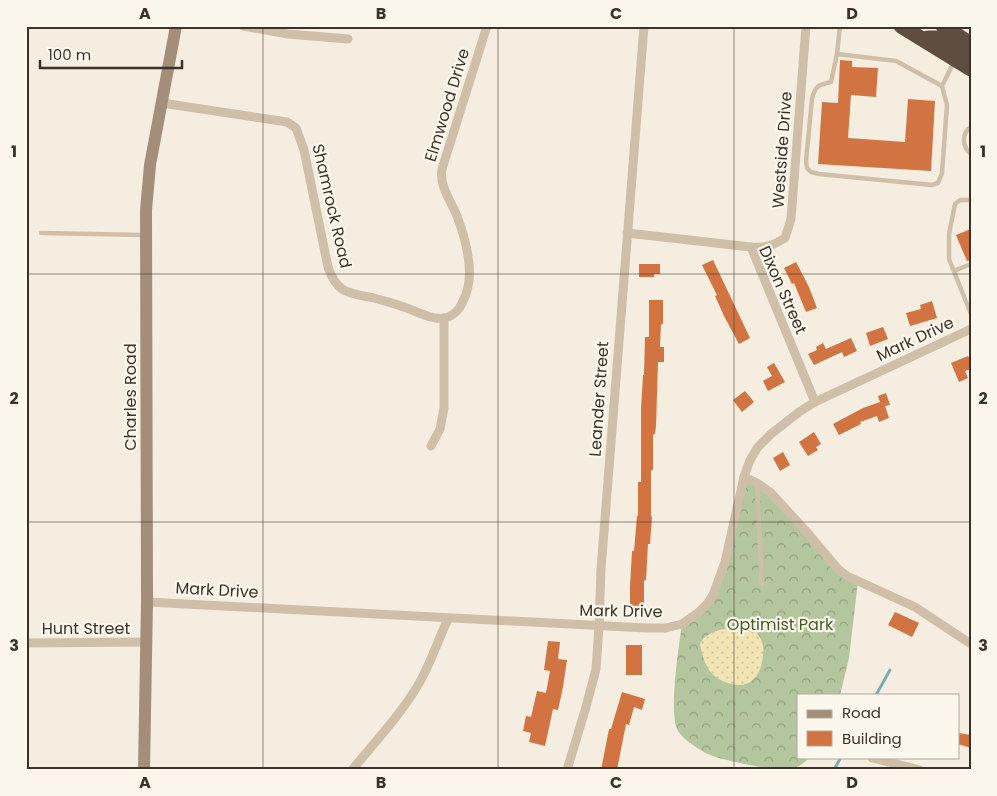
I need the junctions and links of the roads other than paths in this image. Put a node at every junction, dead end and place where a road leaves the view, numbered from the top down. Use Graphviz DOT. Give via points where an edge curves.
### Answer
graph roads {
  1 [pos="176,26"];
  2 [pos="243,26"];
  3 [pos="487,26"];
  4 [pos="644,26"];
  5 [pos="806,26"];
  6 [pos="840,26"];
  7 [pos="900,26"];
  8 [pos="942,26"];
  9 [pos="920,38"];
  10 [pos="348,39"];
  11 [pos="971,44"];
  12 [pos="837,54"];
  13 [pos="971,56"];
  14 [pos="955,59"];
  15 [pos="971,69"];
  16 [pos="942,86"];
  17 [pos="162,103"];
  18 [pos="971,128"];
  19 [pos="971,154"];
  20 [pos="795,168"];
  21 [pos="807,168"];
  22 [pos="971,200"];
  23 [pos="41,233"];
  24 [pos="627,233"];
  25 [pos="146,235"];
  26 [pos="750,246"];
  27 [pos="971,264"];
  28 [pos="954,271"];
  29 [pos="971,314"];
  30 [pos="444,318"];
  31 [pos="971,330"];
  32 [pos="815,402"];
  33 [pos="431,446"];
  34 [pos="744,477"];
  35 [pos="757,483"];
  36 [pos="762,584"];
  37 [pos="147,602"];
  38 [pos="448,618"];
  39 [pos="599,626"];
  40 [pos="146,642"];
  41 [pos="26,643"];
  42 [pos="971,644"];
  43 [pos="872,758"];
  44 [pos="144,770"];
  45 [pos="352,770"];
  46 [pos="567,770"];
  47 [pos="920,770"];
  1 -- 17 [label="street, Charles Road"];
  2 -- 10 [label="street"];
  3 -- 30 [label="street, Elmwood Drive" via="442,169 442,183 457,216 469,266 466,296 451,316"];
  4 -- 24 [label="street, Leander Street"];
  5 -- 20 [label="street, Westside Drive"];
  6 -- 12 [label="lane"];
  7 -- 9 [label="highway"];
  8 -- 11 [label="highway"];
  9 -- 13 [label="highway" via="940,38"];
  9 -- 14 [label="highway"];
  12 -- 16 [label="lane" via="896,61"];
  12 -- 21 [label="lane" via="831,82 814,90"];
  14 -- 15 [label="highway"];
  14 -- 16 [label="lane"];
  16 -- 21 [label="lane" via="947,105 942,173 938,183 819,174"];
  17 -- 25 [label="street, Charles Road" via="150,165"];
  17 -- 30 [label="street, Shamrock Road" via="288,122 296,128 304,150 328,266 338,286 343,291"];
  18 -- 19 [label="lane" via="967,129 963,143"];
  20 -- 21 [label="lane"];
  20 -- 26 [label="street, Westside Drive" via="791,219 785,238 771,246"];
  22 -- 28 [label="lane" via="960,200 955,204 949,234 949,259"];
  23 -- 25 [label="lane"];
  24 -- 26 [label="street, Dixon Street"];
  24 -- 39 [label="street, Leander Street"];
  25 -- 37 [label="street, Charles Road"];
  26 -- 32 [label="street, Dixon Street"];
  27 -- 28 [label="lane"];
  28 -- 29 [label="lane"];
  30 -- 33 [label="street" via="444,408 440,429"];
  31 -- 32 [label="street, Mark Drive"];
  32 -- 34 [label="street, Mark Drive" via="758,447"];
  34 -- 35 [label="street"];
  34 -- 39 [label="street, Mark Drive" via="725,562 708,603 682,624 666,628"];
  35 -- 36 [label="lane"];
  35 -- 42 [label="street" via="806,530 838,570 915,607"];
  37 -- 38 [label="street, Mark Drive"];
  37 -- 40 [label="street, Charles Road"];
  38 -- 39 [label="street, Mark Drive"];
  38 -- 45 [label="street" via="413,693"];
  39 -- 46 [label="street, Leander Street" via="596,669"];
  40 -- 41 [label="street, Hunt Street"];
  40 -- 44 [label="street, Charles Road"];
  43 -- 47 [label="street"];
}
